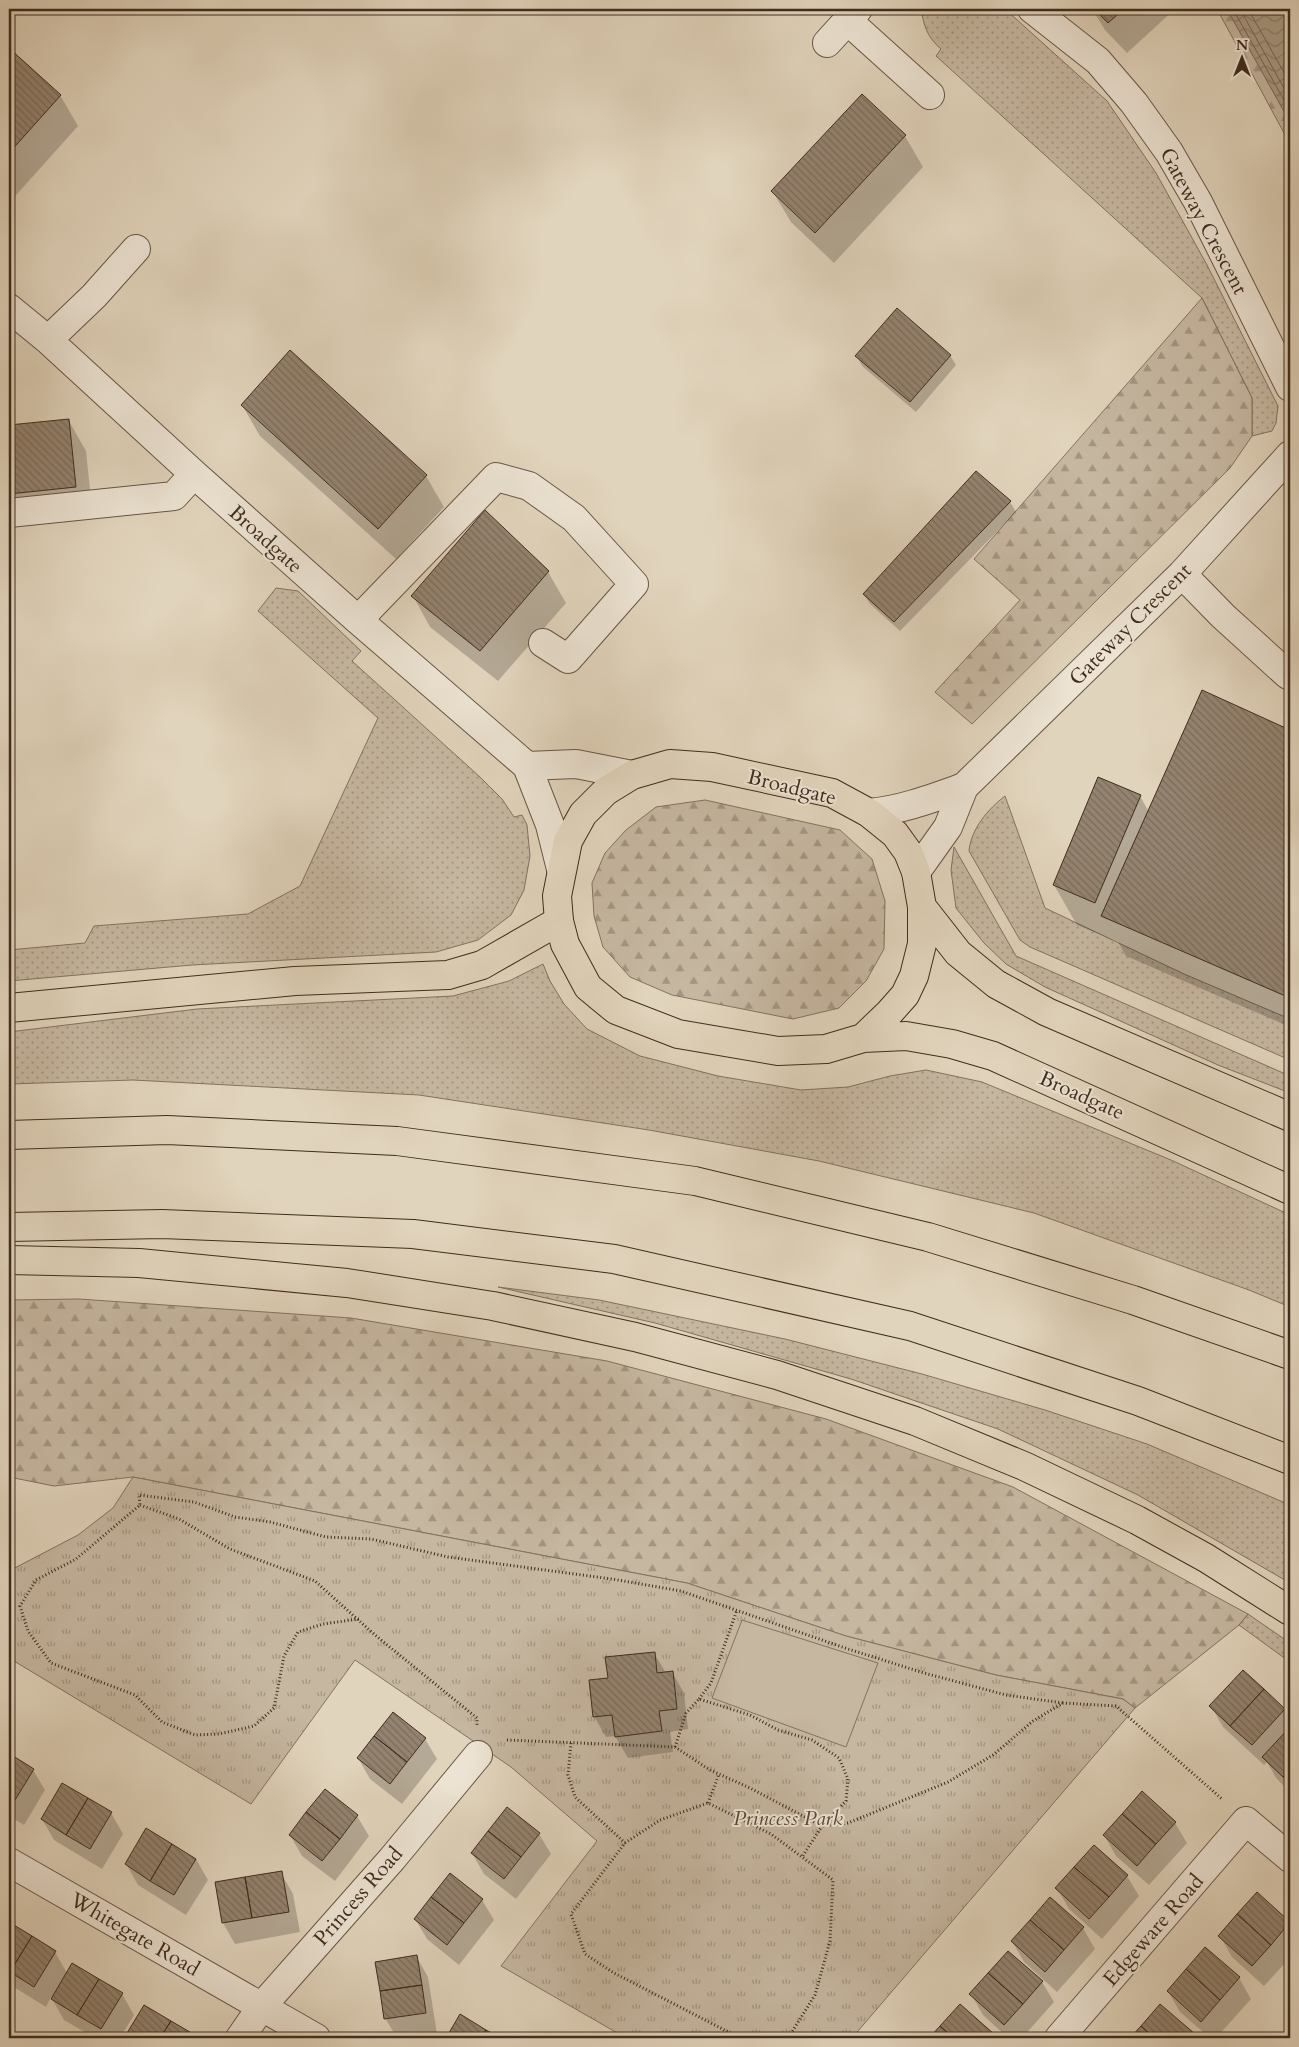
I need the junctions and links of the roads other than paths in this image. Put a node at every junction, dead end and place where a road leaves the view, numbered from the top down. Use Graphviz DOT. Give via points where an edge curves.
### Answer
graph roads {
  1 [pos="1032,9"];
  2 [pos="853,15"];
  3 [pos="826,43"];
  4 [pos="930,95"];
  5 [pos="136,249"];
  6 [pos="9,308"];
  7 [pos="48,340"];
  8 [pos="1290,387"];
  9 [pos="1290,455"];
  10 [pos="194,474"];
  11 [pos="9,513"];
  12 [pos="1182,574"];
  13 [pos="358,620"];
  14 [pos="543,642"];
  15 [pos="1288,675"];
  16 [pos="527,766"];
  17 [pos="632,775"];
  18 [pos="964,787"];
  19 [pos="869,813"];
  20 [pos="561,869"];
  21 [pos="916,872"];
  22 [pos="922,907"];
  23 [pos="559,921"];
  24 [pos="9,1008"];
  25 [pos="863,1038"];
  26 [pos="1290,1117"];
  27 [pos="9,1135"];
  28 [pos="1290,1190"];
  29 [pos="9,1226"];
  30 [pos="9,1260"];
  31 [pos="1290,1355"];
  32 [pos="1290,1460"];
  33 [pos="1290,1611"];
  34 [pos="478,1755"];
  35 [pos="1290,1858"];
  36 [pos="9,1862"];
  37 [pos="262,2006"];
  38 [pos="240,2038"];
  39 [pos="316,2038"];
  40 [pos="1059,2038"];
  1 -- 8 [label="street, Gateway Crescent" via="1098,61 1134,103 1169,152 1198,202"];
  2 -- 3 [label="street"];
  2 -- 4 [label="street"];
  5 -- 7 [label="street"];
  6 -- 7 [label="street, Broadgate"];
  7 -- 10 [label="street, Broadgate"];
  9 -- 12 [label="street, Gateway Crescent"];
  10 -- 11 [label="street" via="174,496"];
  10 -- 13 [label="street, Broadgate"];
  12 -- 15 [label="street"];
  12 -- 18 [label="street, Gateway Crescent"];
  13 -- 14 [label="street" via="496,477 528,486 574,518 634,584 568,659"];
  13 -- 16 [label="street, Broadgate"];
  16 -- 17 [label="street, Broadgate" via="576,764"];
  16 -- 20 [label="street, Broadgate" via="550,825"];
  17 -- 19 [label="main road, Broadgate" via="670,764 712,767 832,794"];
  17 -- 20 [label="main road, Broadgate" via="606,791 583,814 568,841"];
  18 -- 19 [label="street, Gateway Crescent" via="903,807"];
  18 -- 21 [label="street, Gateway Crescent" via="948,827"];
  19 -- 21 [label="main road, Broadgate" via="895,834 908,852"];
  20 -- 23 [label="main road, Broadgate" via="557,896"];
  21 -- 22 [label="main road, Broadgate"];
  22 -- 25 [label="main road, Broadgate" via="922,944 914,976 905,995"];
  22 -- 26 [label="main road, Broadgate" via="958,953 996,984 1047,1012"];
  23 -- 24 [label="main road" via="482,965 448,975 295,981"];
  23 -- 25 [label="main road, Broadgate" via="565,944 588,987 616,1010 678,1034 778,1051 826,1049"];
  25 -- 28 [label="main road, Broadgate" via="906,1036 952,1044 993,1056"];
  27 -- 31 [label="main road" via="167,1130 396,1141 694,1181 928,1236 1133,1300"];
  29 -- 32 [label="main road" via="162,1224 413,1234 614,1259 910,1326 1138,1402"];
  30 -- 33 [label="main road" via="139,1263 347,1283 493,1306 635,1337 776,1375 915,1421 1024,1466 1137,1520 1206,1558"];
  34 -- 37 [label="street, Princess Road"];
  35 -- 40 [label="street, Edgeware Road" via="1246,1821"];
  36 -- 37 [label="street, Whitegate Road"];
  37 -- 38 [label="street, Princess Road"];
  37 -- 39 [label="street, Whitegate Road"];
}
